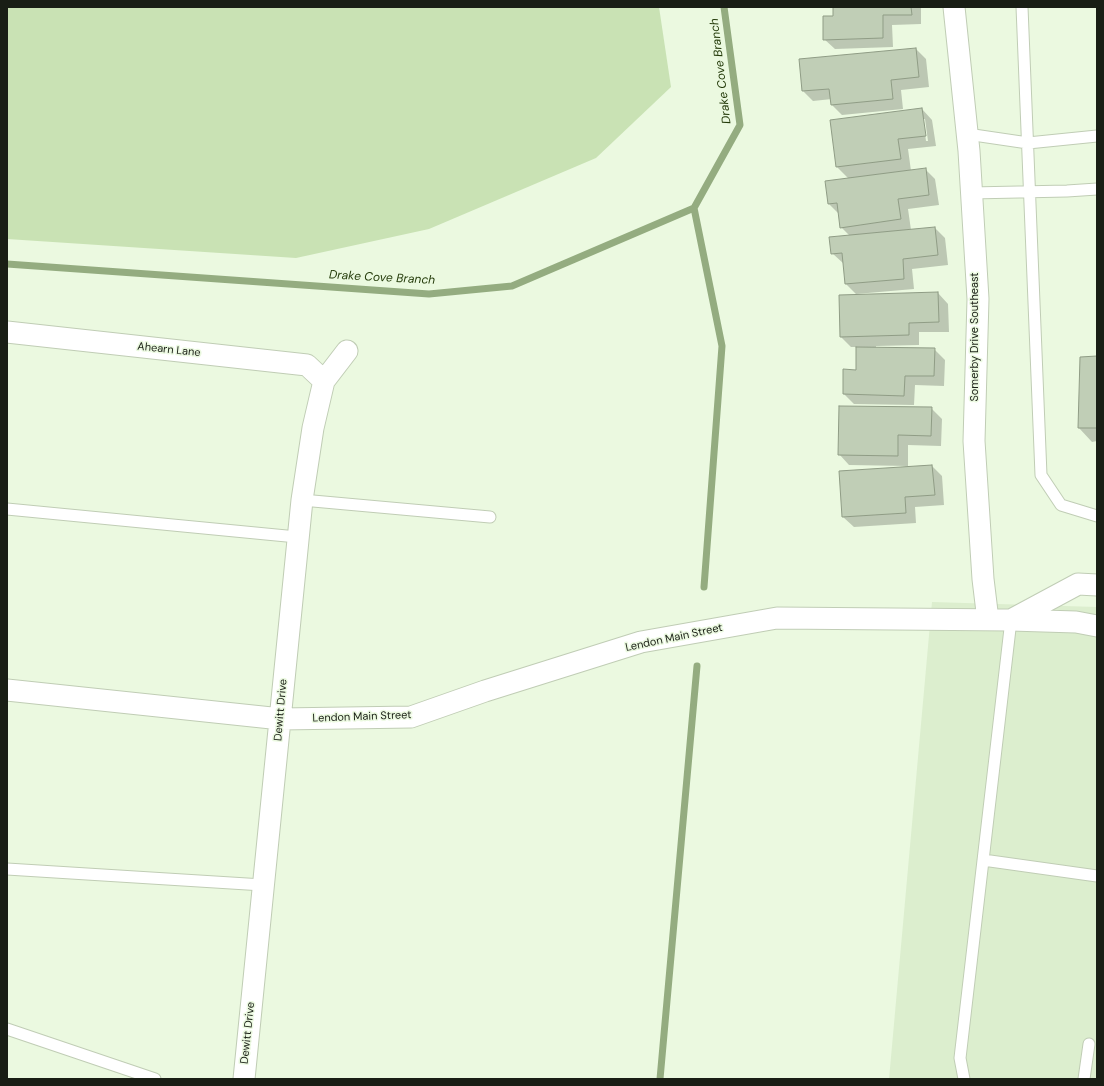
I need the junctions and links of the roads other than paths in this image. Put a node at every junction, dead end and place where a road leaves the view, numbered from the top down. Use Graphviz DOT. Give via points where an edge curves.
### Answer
graph roads {
  1 [pos="954,7"];
  2 [pos="1022,7"];
  3 [pos="967,134"];
  4 [pos="1097,136"];
  5 [pos="1028,143"];
  6 [pos="1097,189"];
  7 [pos="1029,192"];
  8 [pos="971,193"];
  9 [pos="7,332"];
  10 [pos="347,351"];
  11 [pos="324,381"];
  12 [pos="302,500"];
  13 [pos="7,509"];
  14 [pos="1097,516"];
  15 [pos="490,517"];
  16 [pos="297,537"];
  17 [pos="1097,585"];
  18 [pos="988,620"];
  19 [pos="1011,620"];
  20 [pos="1097,626"];
  21 [pos="7,690"];
  22 [pos="281,719"];
  23 [pos="983,860"];
  24 [pos="7,869"];
  25 [pos="1097,876"];
  26 [pos="263,886"];
  27 [pos="7,1029"];
  28 [pos="1089,1044"];
  29 [pos="155,1079"];
  30 [pos="244,1079"];
  31 [pos="964,1079"];
  32 [pos="1084,1079"];
  1 -- 3 [label="street, Somerby Drive Southeast"];
  2 -- 5 [label="lane"];
  3 -- 5 [label="lane"];
  3 -- 8 [label="street, Somerby Drive Southeast"];
  4 -- 5 [label="lane"];
  5 -- 7 [label="lane"];
  6 -- 7 [label="lane"];
  7 -- 8 [label="lane"];
  7 -- 14 [label="lane" via="1041,475 1061,506"];
  8 -- 18 [label="street, Somerby Drive Southeast" via="978,299 974,442"];
  9 -- 11 [label="street, Ahearn Lane" via="307,365"];
  10 -- 11 [label="street, Dewitt Drive"];
  11 -- 12 [label="street, Dewitt Drive" via="313,428"];
  12 -- 15 [label="lane"];
  12 -- 16 [label="street, Dewitt Drive"];
  13 -- 16 [label="lane"];
  16 -- 22 [label="street, Dewitt Drive"];
  17 -- 19 [label="street" via="1078,584"];
  18 -- 19 [label="street, Lendon Main Street"];
  18 -- 22 [label="street, Lendon Main Street" via="776,618 641,642 411,716"];
  19 -- 20 [label="street, Lendon Main Street" via="1076,622"];
  19 -- 23 [label="lane"];
  21 -- 22 [label="street, Lendon Main Street"];
  22 -- 26 [label="street, Dewitt Drive"];
  23 -- 25 [label="lane"];
  23 -- 31 [label="lane" via="960,1058"];
  24 -- 26 [label="lane"];
  26 -- 30 [label="street, Dewitt Drive"];
  27 -- 29 [label="lane"];
  28 -- 32 [label="lane"];
}
